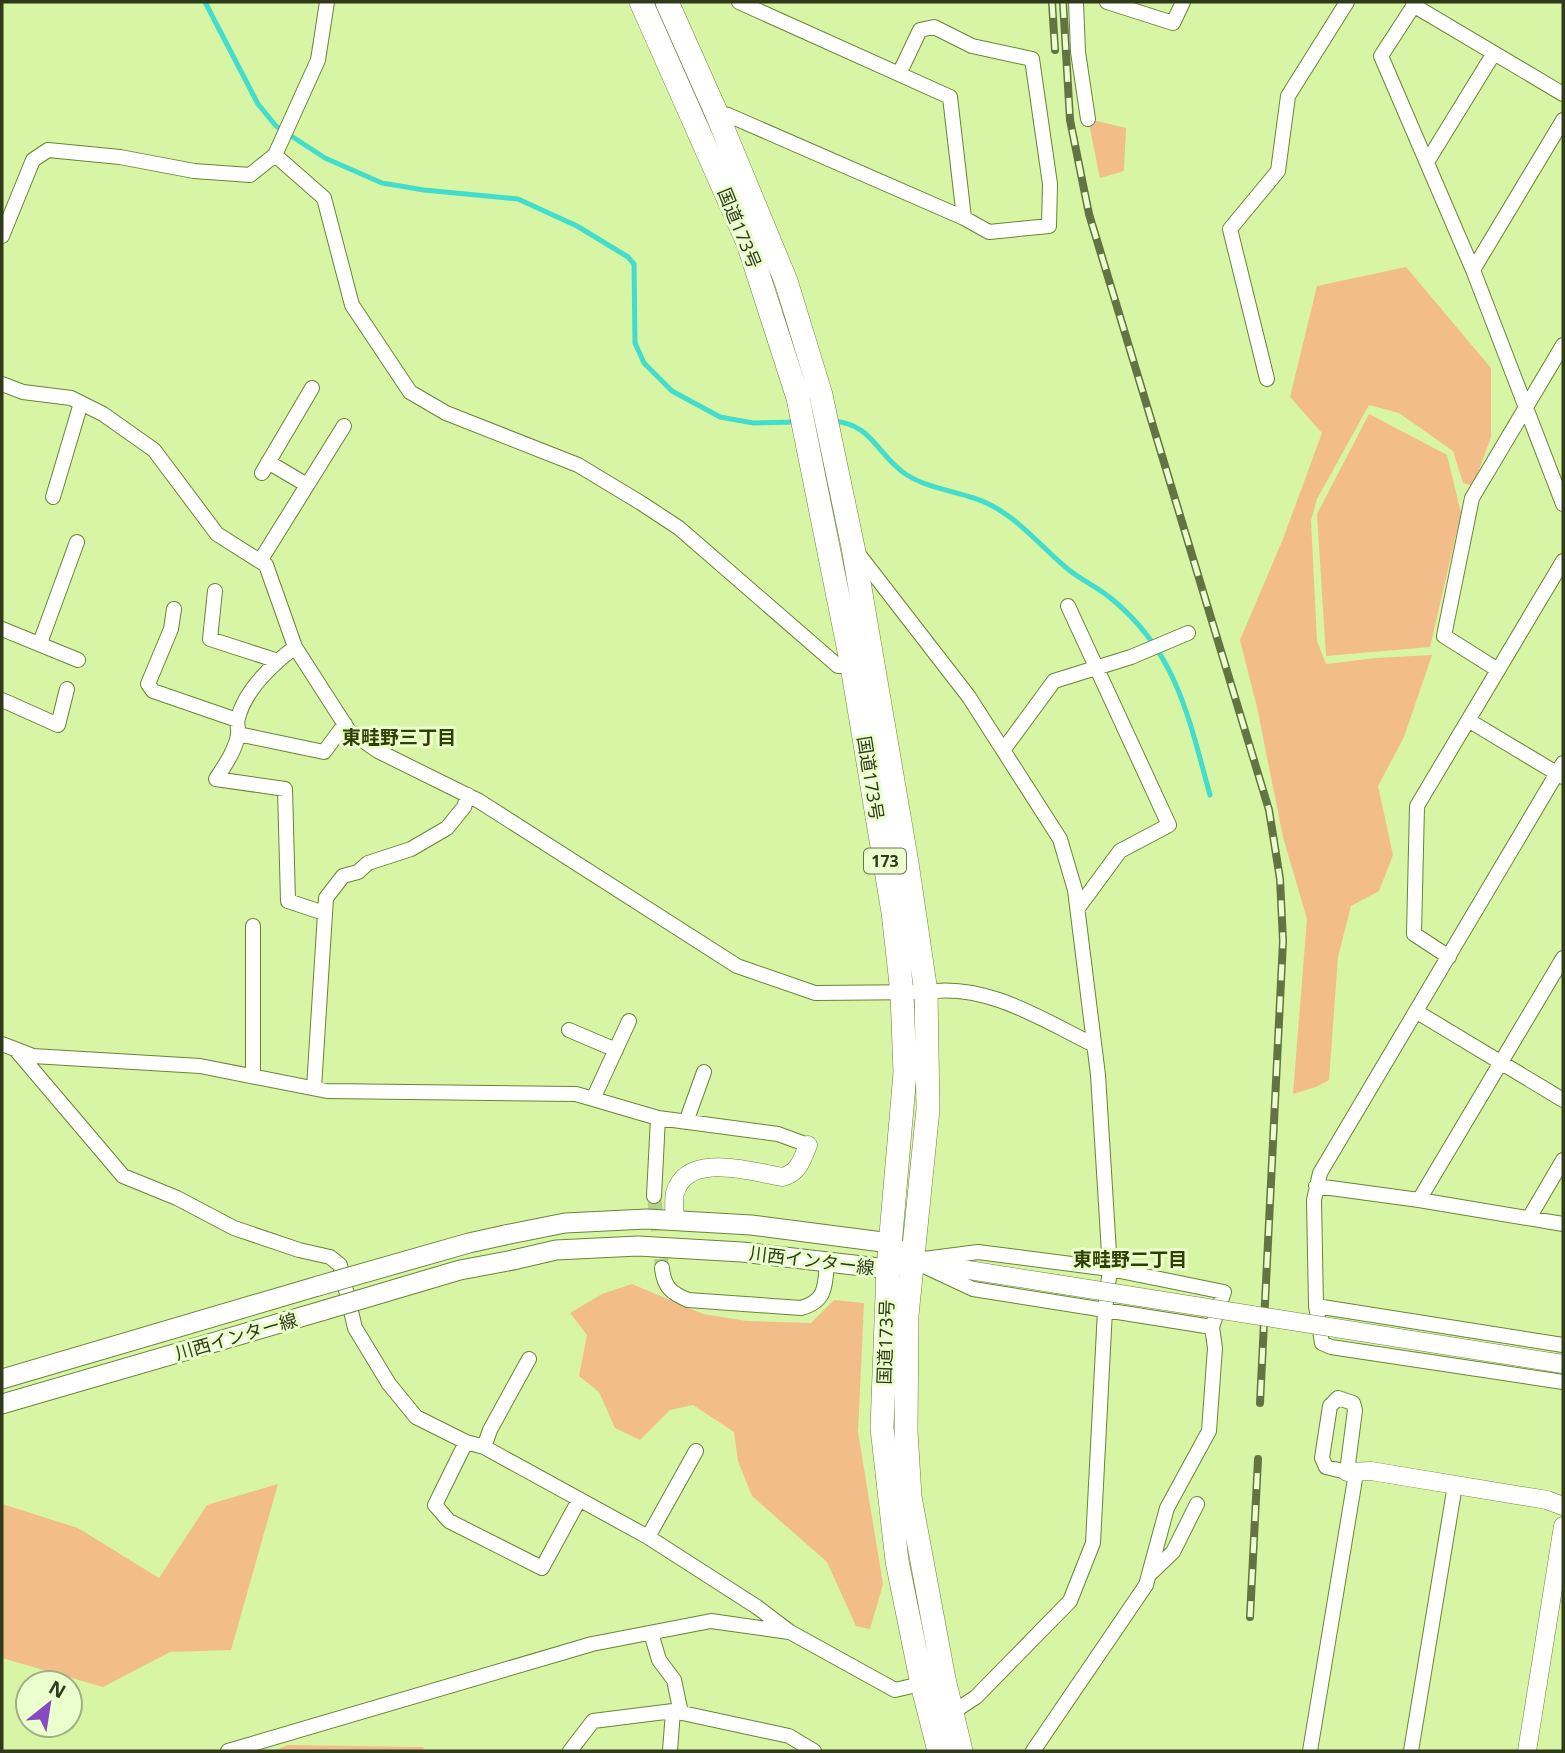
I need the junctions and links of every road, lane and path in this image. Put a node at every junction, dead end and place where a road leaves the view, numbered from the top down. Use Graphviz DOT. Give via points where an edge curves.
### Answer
graph roads {
  1 [pos="327,2"];
  2 [pos="641,2"];
  3 [pos="667,2"];
  4 [pos="738,2"];
  5 [pos="1076,2"];
  6 [pos="1107,2"];
  7 [pos="1183,2"];
  8 [pos="1347,2"];
  9 [pos="1415,4"];
  10 [pos="1494,53"];
  11 [pos="899,74"];
  12 [pos="1563,94"];
  13 [pos="716,112"];
  14 [pos="1088,119"];
  15 [pos="1563,120"];
  16 [pos="275,155"];
  17 [pos="1427,162"];
  18 [pos="964,218"];
  19 [pos="2,236"];
  20 [pos="1473,271"];
  21 [pos="1563,345"];
  22 [pos="1267,379"];
  23 [pos="2,384"];
  24 [pos="312,388"];
  25 [pos="81,403"];
  26 [pos="1526,408"];
  27 [pos="344,426"];
  28 [pos="307,485"];
  29 [pos="53,496"];
  30 [pos="1563,504"];
  31 [pos="77,542"];
  32 [pos="853,547"];
  33 [pos="260,561"];
  34 [pos="1563,561"];
  35 [pos="215,590"];
  36 [pos="1068,606"];
  37 [pos="174,609"];
  38 [pos="2,629"];
  39 [pos="1188,633"];
  40 [pos="40,643"];
  41 [pos="295,647"];
  42 [pos="78,660"];
  43 [pos="278,661"];
  44 [pos="863,666"];
  45 [pos="1095,669"];
  46 [pos="1498,670"];
  47 [pos="67,689"];
  48 [pos="2,700"];
  49 [pos="1468,720"];
  50 [pos="345,724"];
  51 [pos="237,727"];
  52 [pos="1004,749"];
  53 [pos="1561,771"];
  54 [pos="468,795"];
  55 [pos="1078,908"];
  56 [pos="324,913"];
  57 [pos="253,926"];
  58 [pos="1449,957"];
  59 [pos="1563,958"];
  60 [pos="926,992"];
  61 [pos="902,993"];
  62 [pos="1417,1012"];
  63 [pos="629,1021"];
  64 [pos="569,1030"];
  65 [pos="2,1044"];
  66 [pos="1094,1045"];
  67 [pos="616,1049"];
  68 [pos="16,1050"];
  69 [pos="1501,1063"];
  70 [pos="704,1072"];
  71 [pos="253,1076"];
  72 [pos="314,1088"];
  73 [pos="593,1099"];
  74 [pos="1563,1100"];
  75 [pos="658,1118"];
  76 [pos="686,1122"];
  77 [pos="808,1145"];
  78 [pos="1563,1160"];
  79 [pos="1315,1186"];
  80 [pos="654,1196"];
  81 [pos="1419,1200"];
  82 [pos="1529,1218"];
  83 [pos="676,1221"];
  84 [pos="1563,1224"];
  85 [pos="890,1243"];
  86 [pos="912,1261"];
  87 [pos="827,1262"];
  88 [pos="662,1268"];
  89 [pos="888,1269"];
  90 [pos="1110,1269"];
  91 [pos="1316,1306"];
  92 [pos="1105,1310"];
  93 [pos="1212,1327"];
  94 [pos="1563,1345"];
  95 [pos="529,1359"];
  96 [pos="1563,1364"];
  97 [pos="2,1379"];
  98 [pos="1563,1382"];
  99 [pos="2,1404"];
  100 [pos="466,1442"];
  101 [pos="484,1447"];
  102 [pos="696,1451"];
  103 [pos="1352,1472"];
  104 [pos="1455,1485"];
  105 [pos="579,1500"];
  106 [pos="1197,1504"];
  107 [pos="1563,1506"];
  108 [pos="1563,1526"];
  109 [pos="648,1537"];
  110 [pos="1149,1575"];
  111 [pos="790,1632"];
  112 [pos="651,1633"];
  113 [pos="933,1681"];
  114 [pos="677,1712"];
  115 [pos="953,1712"];
  116 [pos="228,1751"];
  117 [pos="570,1751"];
  118 [pos="670,1751"];
  119 [pos="814,1751"];
  120 [pos="939,1751"];
  121 [pos="961,1751"];
  122 [pos="1033,1751"];
  123 [pos="1310,1751"];
  124 [pos="1412,1751"];
  125 [pos="1527,1751"];
  1 -- 16 [label="street" via="318,60"];
  2 -- 44 [label="highway, 国道173号 / 173" via="748,243 798,398"];
  3 -- 13 [label="highway, 国道173号 / 173"];
  4 -- 11 [label="street"];
  5 -- 14 [label="street"];
  6 -- 7 [label="street" via="1172,23"];
  8 -- 22 [label="street" via="1289,96 1278,171 1230,229"];
  9 -- 10 [label="street"];
  9 -- 17 [label="street" via="1381,56"];
  10 -- 12 [label="street"];
  10 -- 17 [label="street"];
  11 -- 18 [label="street" via="950,97"];
  11 -- 18 [label="street" via="920,30 934,27 972,46 1032,59 1051,184 1049,226 989,232"];
  13 -- 18 [label="street"];
  13 -- 32 [label="highway, 国道173号 / 173" via="786,281 821,395"];
  15 -- 20 [label="street"];
  16 -- 19 [label="street" via="250,175 48,150 33,160"];
  16 -- 44 [label="street" via="324,198 352,305 410,392 446,413 578,466 641,503 678,528 838,666"];
  17 -- 20 [label="street"];
  20 -- 26 [label="street"];
  21 -- 26 [label="street"];
  23 -- 25 [label="street" via="23,393"];
  24 -- 28 [label="street" via="265,468"];
  25 -- 29 [label="street"];
  25 -- 33 [label="street" via="154,450 217,534"];
  26 -- 30 [label="street"];
  26 -- 46 [label="street" via="1472,498 1444,636"];
  27 -- 28 [label="street"];
  28 -- 33 [label="street"];
  31 -- 40 [label="street"];
  32 -- 44 [label="highway, 国道173号 / 173"];
  32 -- 52 [label="street"];
  33 -- 41 [label="street"];
  34 -- 46 [label="street"];
  35 -- 43 [label="street" via="210,639"];
  36 -- 45 [label="street"];
  37 -- 51 [label="street" via="171,629 148,684 153,691"];
  38 -- 40 [label="street"];
  39 -- 45 [label="street"];
  40 -- 42 [label="street"];
  41 -- 43 [label="street"];
  41 -- 50 [label="street"];
  43 -- 51 [label="street" via="248,696"];
  44 -- 60 [label="highway, 国道173号 / 173"];
  44 -- 61 [label="highway, 国道173号 / 173"];
  45 -- 52 [label="street" via="1054,681"];
  45 -- 55 [label="street" via="1169,825 1120,851"];
  46 -- 49 [label="street"];
  47 -- 48 [label="street" via="58,725"];
  49 -- 53 [label="street"];
  49 -- 58 [label="street" via="1417,806 1414,934"];
  50 -- 51 [label="street" via="324,752"];
  50 -- 54 [label="street" via="379,751"];
  51 -- 56 [label="street" via="229,758 216,779 285,789 288,901"];
  52 -- 55 [label="street" via="1060,839"];
  53 -- 58 [label="street"];
  54 -- 56 [label="street" via="447,828 411,849 343,876 326,898"];
  54 -- 61 [label="street" via="737,966 815,993"];
  55 -- 66 [label="street"];
  56 -- 72 [label="street"];
  57 -- 71 [label="street"];
  58 -- 62 [label="street"];
  59 -- 69 [label="street"];
  60 -- 61 [label="street"];
  60 -- 66 [label="street" via="943,989 997,998"];
  60 -- 86 [label="highway, 国道173号 / 173" via="928,1109"];
  61 -- 85 [label="highway, 国道173号 / 173" via="905,1073"];
  62 -- 69 [label="street"];
  62 -- 79 [label="street"];
  63 -- 67 [label="street"];
  64 -- 67 [label="street"];
  65 -- 68 [label="street"];
  66 -- 90 [label="street"];
  67 -- 73 [label="street"];
  68 -- 71 [label="street" via="33,1056 200,1066"];
  68 -- 100 [label="street" via="123,1176 234,1228 330,1257 340,1265 355,1328 389,1384 416,1417"];
  69 -- 74 [label="street"];
  69 -- 81 [label="street"];
  70 -- 76 [label="street"];
  71 -- 72 [label="street"];
  72 -- 73 [label="street" via="576,1094"];
  73 -- 75 [label="street"];
  75 -- 76 [label="street"];
  75 -- 80 [label="street"];
  76 -- 77 [label="street" via="778,1134"];
  77 -- 83 [label="street" via="793,1174 783,1177 709,1167 692,1171 682,1179 675,1195"];
  78 -- 82 [label="street"];
  79 -- 81 [label="street"];
  79 -- 91 [label="street"];
  81 -- 82 [label="street"];
  82 -- 84 [label="street"];
  83 -- 85 [label="main road, 川西インター線" via="751,1225"];
  83 -- 97 [label="main road, 川西インター線, bridge" via="565,1223 468,1243"];
  85 -- 86 [label="main road, 川西インター線"];
  85 -- 89 [label="highway, 国道173号 / 173"];
  86 -- 89 [label="main road, 川西インター線"];
  86 -- 90 [label="street" via="978,1252"];
  86 -- 92 [label="street" via="973,1289"];
  86 -- 96 [label="street, bridge"];
  86 -- 113 [label="highway, 国道173号 / 173" via="906,1327 906,1431"];
  87 -- 88 [label="street" via="824,1291 814,1305 802,1308 688,1300 664,1283"];
  87 -- 89 [label="main road, 川西インター線"];
  87 -- 99 [label="main road, 川西インター線, bridge" via="638,1245 556,1250 460,1270"];
  89 -- 113 [label="highway, 国道173号 / 173" via="882,1428 897,1561"];
  90 -- 92 [label="street"];
  90 -- 93 [label="street" via="1224,1292"];
  91 -- 94 [label="street"];
  91 -- 98 [label="street" via="1320,1340 1326,1345"];
  92 -- 93 [label="street"];
  92 -- 115 [label="street" via="1093,1543 1070,1601 976,1697"];
  93 -- 110 [label="street" via="1215,1348 1209,1431 1167,1508"];
  95 -- 101 [label="street"];
  100 -- 101 [label="street"];
  100 -- 105 [label="street" via="435,1505 449,1521 542,1568"];
  101 -- 105 [label="street"];
  102 -- 109 [label="street"];
  103 -- 103 [label="street" via="1355,1410 1353,1403 1338,1398 1329,1406 1322,1458 1326,1466"];
  103 -- 104 [label="street"];
  103 -- 123 [label="street"];
  104 -- 107 [label="street"];
  104 -- 124 [label="street"];
  105 -- 109 [label="street"];
  106 -- 110 [label="street" via="1173,1552"];
  108 -- 125 [label="street"];
  109 -- 111 [label="street"];
  110 -- 122 [label="street" via="1142,1593"];
  111 -- 112 [label="street" via="711,1621"];
  111 -- 113 [label="street" via="895,1690"];
  112 -- 114 [label="street" via="659,1660 674,1680"];
  112 -- 116 [label="street" via="592,1644"];
  113 -- 115 [label="highway, 国道173号 / 173"];
  113 -- 120 [label="highway, 国道173号 / 173"];
  114 -- 117 [label="street" via="593,1721"];
  114 -- 118 [label="street"];
  114 -- 119 [label="street" via="789,1736"];
  115 -- 121 [label="highway, 国道173号 / 173"];
}
